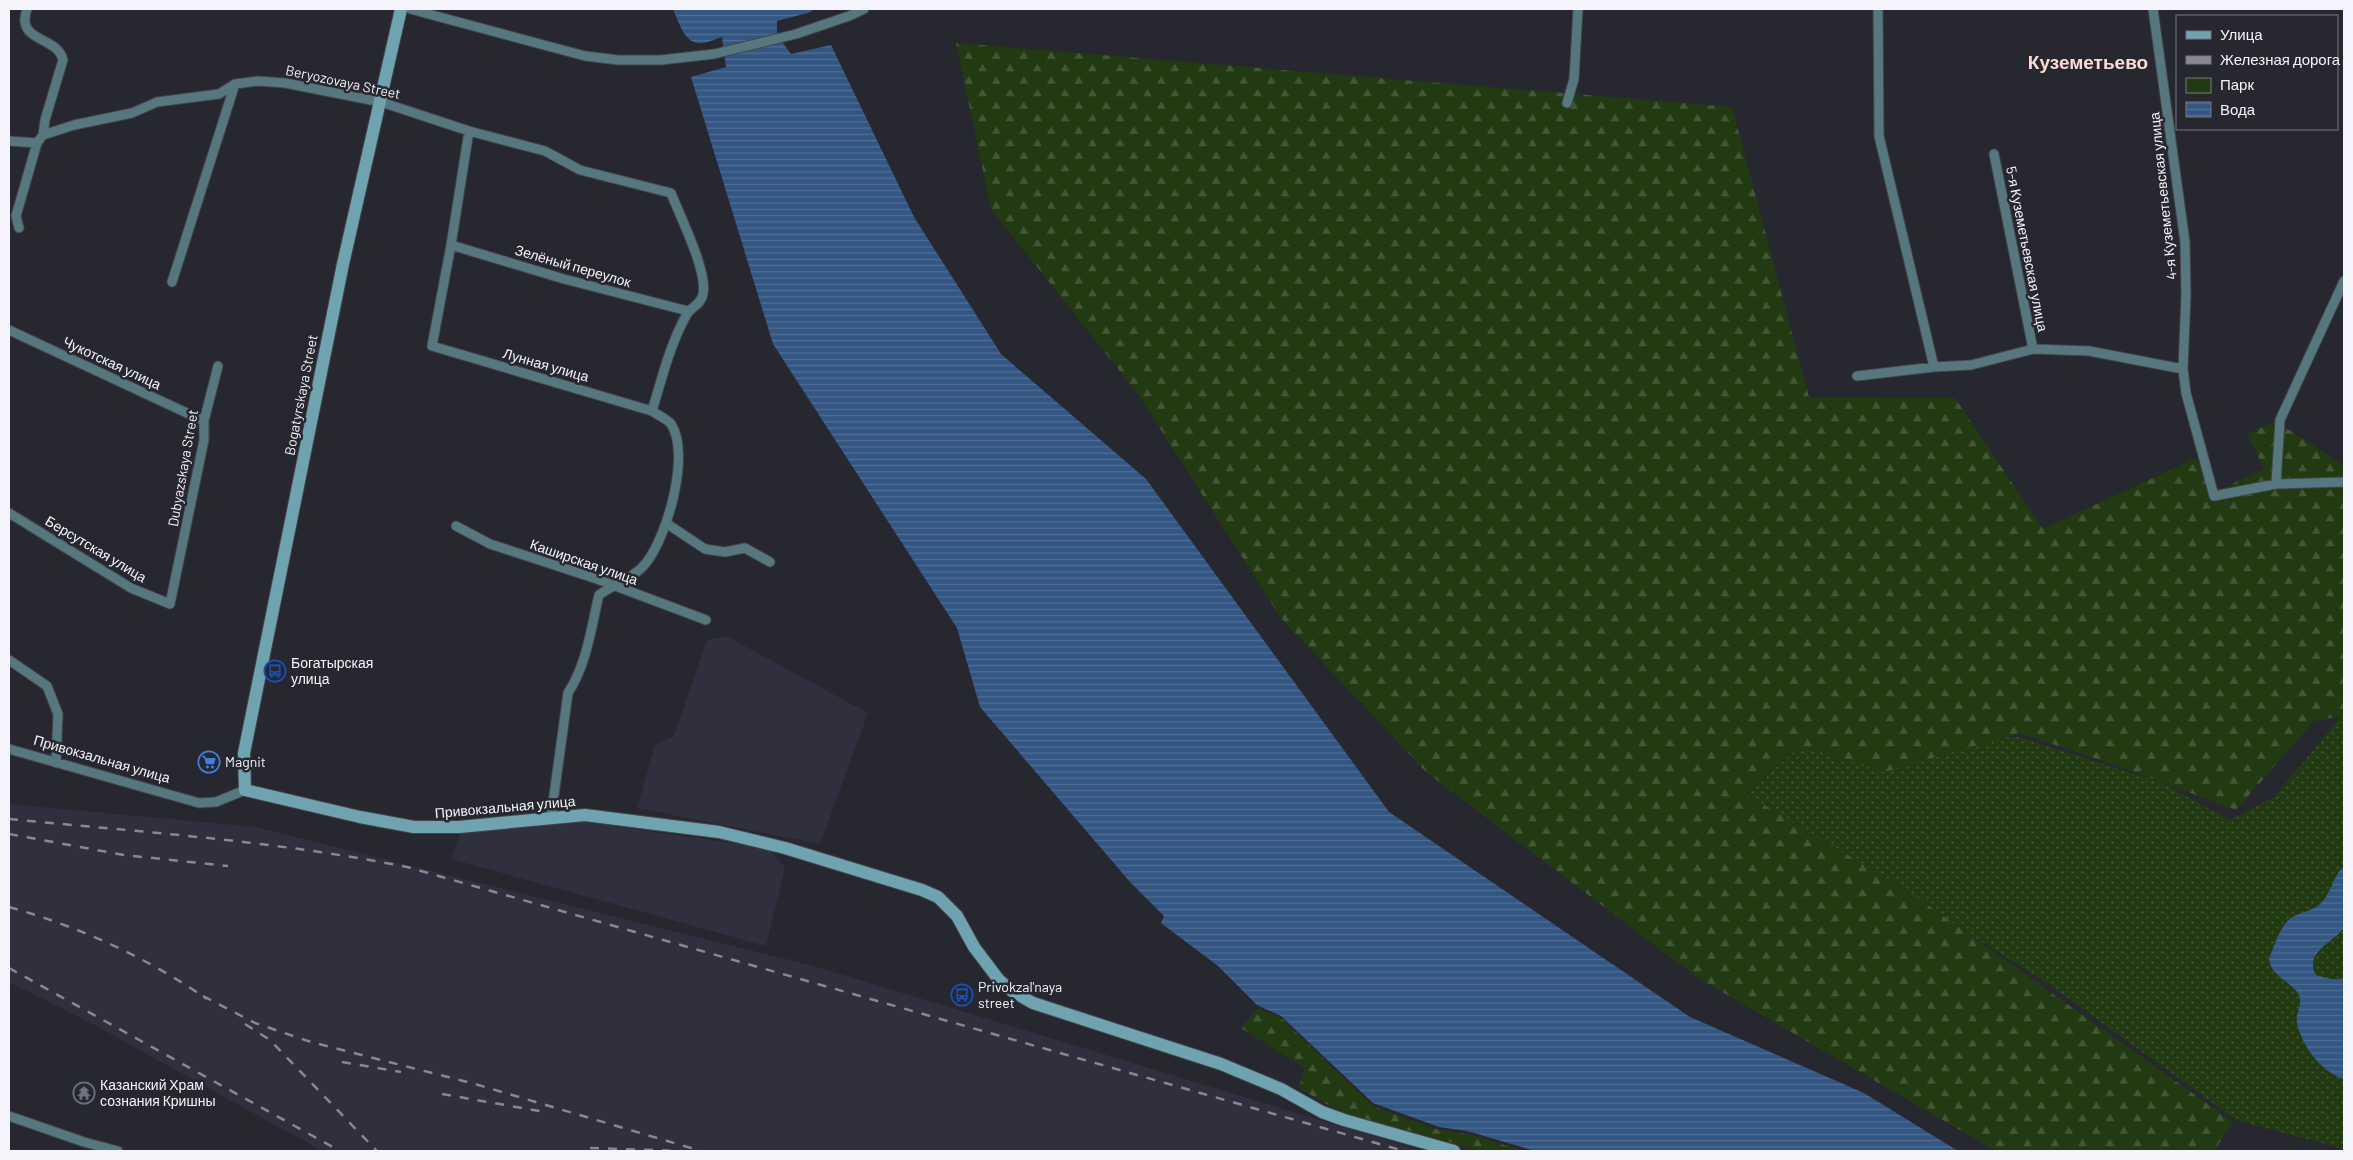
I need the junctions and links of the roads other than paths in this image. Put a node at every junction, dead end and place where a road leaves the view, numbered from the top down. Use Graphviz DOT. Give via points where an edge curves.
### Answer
graph roads {
  1 [pos="27,9"];
  2 [pos="401,9"];
  3 [pos="410,9"];
  4 [pos="864,9"];
  5 [pos="1578,9"];
  6 [pos="1878,9"];
  7 [pos="2153,9"];
  8 [pos="235,84"];
  9 [pos="381,102"];
  10 [pos="1567,103"];
  11 [pos="469,131"];
  12 [pos="43,135"];
  13 [pos="9,141"];
  14 [pos="37,143"];
  15 [pos="1994,154"];
  16 [pos="20,228"];
  17 [pos="451,245"];
  18 [pos="2344,281"];
  19 [pos="172,282"];
  20 [pos="688,312"];
  21 [pos="9,330"];
  22 [pos="2033,349"];
  23 [pos="218,366"];
  24 [pos="1934,367"];
  25 [pos="2182,369"];
  26 [pos="1857,376"];
  27 [pos="652,411"];
  28 [pos="204,421"];
  29 [pos="2344,482"];
  30 [pos="2276,484"];
  31 [pos="9,513"];
  32 [pos="666,523"];
  33 [pos="456,526"];
  34 [pos="770,562"];
  35 [pos="611,586"];
  36 [pos="170,604"];
  37 [pos="706,620"];
  38 [pos="9,660"];
  39 [pos="9,748"];
  40 [pos="56,763"];
  41 [pos="245,790"];
  42 [pos="550,817"];
  43 [pos="9,1116"];
  44 [pos="93,1148"];
  45 [pos="118,1151"];
  46 [pos="1454,1151"];
  1 -- 12 [label="street" via="26,28 61,52 63,60"];
  2 -- 9 [label="main road, Bogatyrskaya Street"];
  3 -- 4 [label="street" via="585,56 661,60 714,54 796,34"];
  5 -- 10 [label="street" via="1574,79"];
  6 -- 24 [label="street" via="1879,136"];
  7 -- 25 [label="street, 4-я Куземетьевская улица" via="2184,242 2186,295"];
  8 -- 9 [label="street, Beryozovaya Street" via="258,81 285,83"];
  8 -- 12 [label="street, Beryozovaya Street" via="219,94 157,102 132,114 74,125"];
  8 -- 19 [label="street"];
  9 -- 11 [label="street, Beryozovaya Street"];
  9 -- 41 [label="main road, Bogatyrskaya Street" via="343,264 244,753"];
  11 -- 17 [label="street"];
  11 -- 20 [label="street, Beryozovaya Street" via="545,151 580,170 671,193 704,276 699,305"];
  12 -- 14 [label="street"];
  13 -- 14 [label="street"];
  14 -- 16 [label="street" via="16,216"];
  15 -- 22 [label="street, 5-я Куземетьевская улица"];
  17 -- 20 [label="street, Зелёный переулок"];
  17 -- 27 [label="street, Лунная улица" via="432,346"];
  18 -- 30 [label="street" via="2280,420"];
  20 -- 27 [label="street" via="670,351"];
  21 -- 28 [label="street, Чукотская улица"];
  22 -- 24 [label="street" via="1971,365"];
  22 -- 25 [label="street" via="2089,351"];
  23 -- 28 [label="street, Dubyazskaya Street"];
  24 -- 26 [label="street"];
  25 -- 30 [label="street, 4-я Куземетьевская улица" via="2214,496"];
  27 -- 32 [label="street" via="670,423 675,435 678,476"];
  28 -- 36 [label="street, Dubyazskaya Street" via="204,440"];
  29 -- 30 [label="street"];
  31 -- 36 [label="street, Берсутская улица" via="132,588"];
  32 -- 34 [label="street" via="705,549 725,552 745,548"];
  32 -- 35 [label="street" via="645,564 633,575"];
  33 -- 35 [label="street, Каширская улица" via="490,544"];
  35 -- 37 [label="street, Каширская улица"];
  35 -- 42 [label="street" via="598,595 584,658 568,693"];
  38 -- 40 [label="street" via="47,686 58,714"];
  39 -- 40 [label="street, Привокзальная улица"];
  40 -- 41 [label="street, Привокзальная улица" via="199,803 216,802"];
  41 -- 42 [label="main road, Привокзальная улица" via="360,818 414,827 459,827"];
  42 -- 46 [label="main road, Привокзальная улица" via="612,817 719,832 785,848 938,897 957,916 978,954 999,980 1033,1003 1221,1064 1344,1120"];
  43 -- 44 [label="street"];
  44 -- 45 [label="street"];
}
